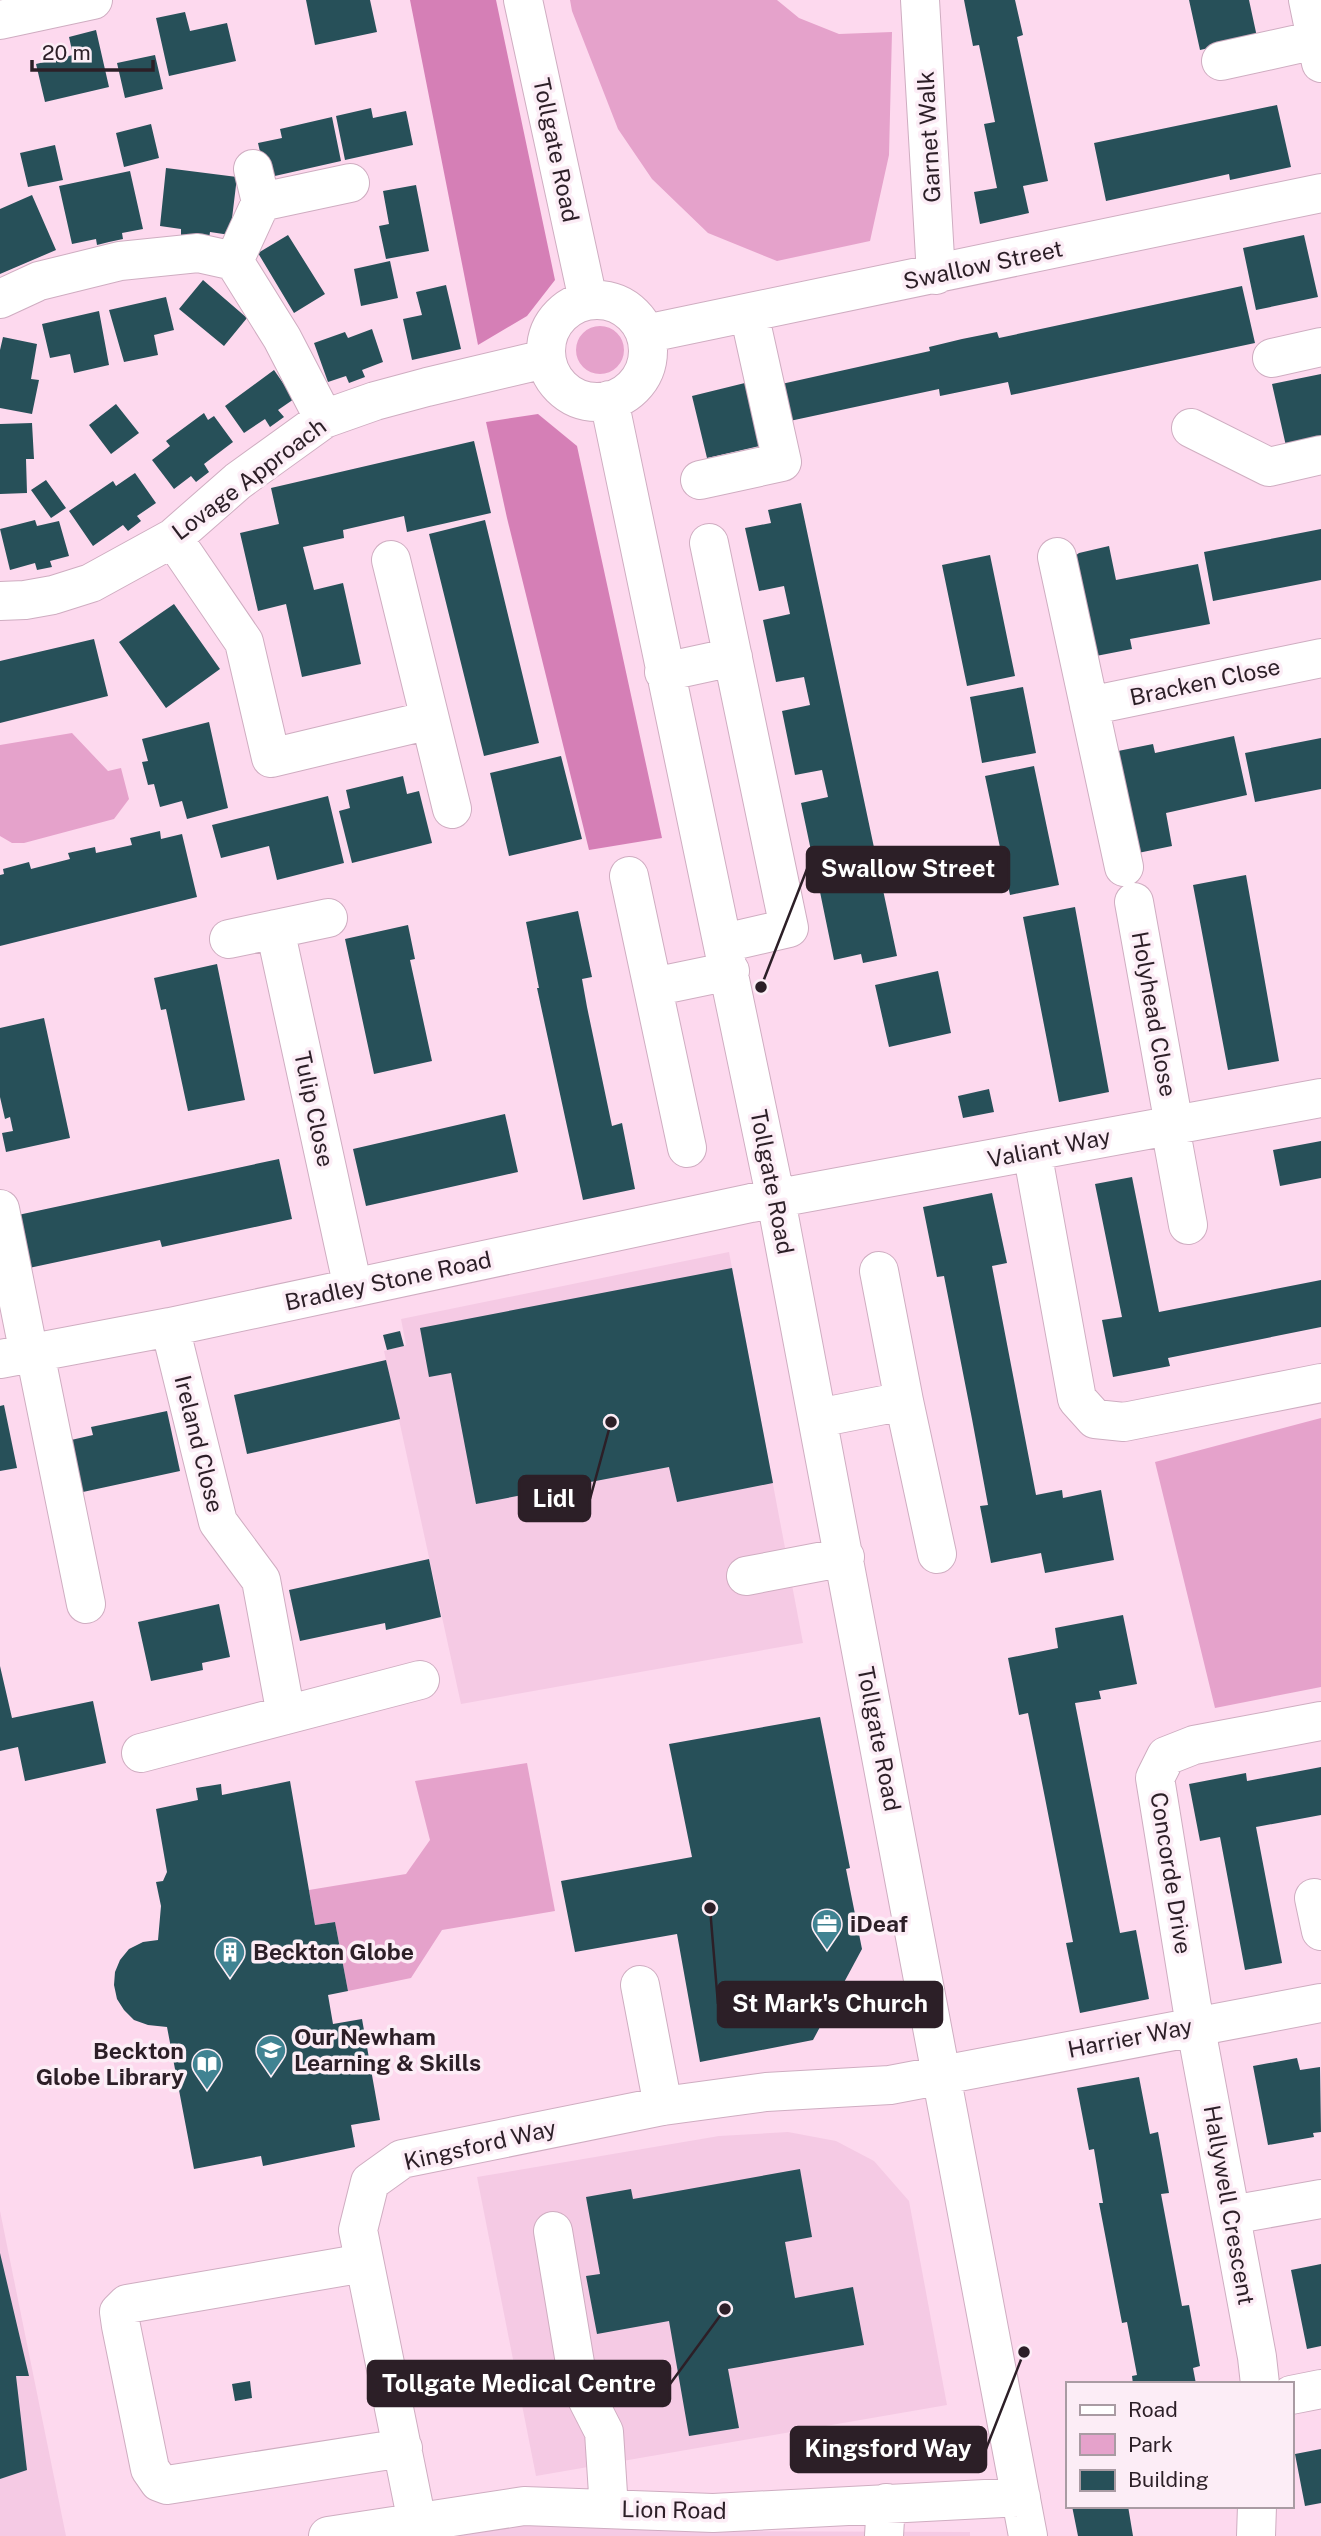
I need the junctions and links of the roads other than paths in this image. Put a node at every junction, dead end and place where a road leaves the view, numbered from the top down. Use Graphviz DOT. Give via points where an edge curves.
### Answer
graph roads {
  1 [pos="523,0"];
  2 [pos="920,0"];
  3 [pos="1308,0"];
  4 [pos="82,1"];
  5 [pos="0,20"];
  6 [pos="1319,51"];
  7 [pos="1221,61"];
  8 [pos="350,183"];
  9 [pos="1321,193"];
  10 [pos="234,261"];
  11 [pos="936,275"];
  12 [pos="0,298"];
  13 [pos="588,300"];
  14 [pos="749,313"];
  15 [pos="645,334"];
  16 [pos="1321,347"];
  17 [pos="1272,358"];
  18 [pos="545,359"];
  19 [pos="609,400"];
  20 [pos="324,419"];
  21 [pos="1191,428"];
  22 [pos="1321,455"];
  23 [pos="700,480"];
  24 [pos="173,538"];
  25 [pos="709,542"];
  26 [pos="1057,557"];
  27 [pos="391,560"];
  28 [pos="0,601"];
  29 [pos="733,657"];
  30 [pos="1321,658"];
  31 [pos="664,672"];
  32 [pos="1089,706"];
  33 [pos="430,720"];
  34 [pos="452,809"];
  35 [pos="629,876"];
  36 [pos="328,918"];
  37 [pos="275,929"];
  38 [pos="229,939"];
  39 [pos="727,957"];
  40 [pos="653,987"];
  41 [pos="1321,1098"];
  42 [pos="1172,1125"];
  43 [pos="687,1148"];
  44 [pos="1032,1152"];
  45 [pos="776,1200"];
  46 [pos="0,1209"];
  47 [pos="1188,1225"];
  48 [pos="879,1271"];
  49 [pos="352,1288"];
  50 [pos="170,1327"];
  51 [pos="22,1355"];
  52 [pos="1321,1383"];
  53 [pos="904,1401"];
  54 [pos="818,1418"];
  55 [pos="937,1554"];
  56 [pos="845,1557"];
  57 [pos="746,1576"];
  58 [pos="86,1604"];
  59 [pos="420,1680"];
  60 [pos="286,1715"];
  61 [pos="1321,1721"];
  62 [pos="141,1754"];
  63 [pos="640,1985"];
  64 [pos="1321,2003"];
  65 [pos="1196,2026"];
  66 [pos="939,2075"];
  67 [pos="663,2106"];
  68 [pos="1321,2199"];
  69 [pos="1231,2215"];
  70 [pos="553,2231"];
  71 [pos="364,2263"];
  72 [pos="1260,2382"];
  73 [pos="1321,2389"];
  74 [pos="1293,2395"];
  75 [pos="403,2448"];
  76 [pos="1021,2497"];
  77 [pos="1257,2508"];
  78 [pos="609,2509"];
  79 [pos="886,2520"];
  80 [pos="416,2522"];
  81 [pos="723,2524"];
  82 [pos="344,2535"];
  83 [pos="1028,2536"];
  84 [pos="1256,2536"];
  1 -- 13 [label="street, Tollgate Road"];
  2 -- 11 [label="street, Garnet Walk"];
  3 -- 6 [label="street"];
  4 -- 5 [label="street"];
  6 -- 7 [label="street"];
  8 -- 10 [label="street" via="257,186"];
  9 -- 11 [label="street, Swallow Street"];
  10 -- 12 [label="street" via="198,253 120,261 39,281"];
  10 -- 20 [label="street" via="282,338"];
  11 -- 14 [label="street, Swallow Street"];
  13 -- 15 [label="street" via="612,302 633,314"];
  13 -- 18 [label="street" via="564,310 548,332"];
  14 -- 15 [label="street, Swallow Street"];
  14 -- 23 [label="street" via="782,462"];
  15 -- 19 [label="street" via="648,356 642,376 629,392"];
  16 -- 17 [label="street"];
  18 -- 19 [label="street" via="553,379 568,394 588,401"];
  18 -- 20 [label="street, Lovage Approach" via="375,401"];
  19 -- 31 [label="street, Tollgate Road"];
  20 -- 24 [label="street, Lovage Approach" via="239,481"];
  21 -- 22 [label="street" via="1269,467"];
  24 -- 28 [label="street, Lovage Approach" via="91,583 53,595"];
  24 -- 33 [label="street" via="244,642 271,758"];
  25 -- 29 [label="street"];
  26 -- 32 [label="street"];
  27 -- 33 [label="street"];
  29 -- 31 [label="street"];
  29 -- 39 [label="street" via="789,928"];
  30 -- 32 [label="street, Bracken Close"];
  31 -- 39 [label="street, Tollgate Road"];
  32 -- 42 [label="street, Holyhead Close" via="1129,884"];
  33 -- 34 [label="street"];
  35 -- 40 [label="street"];
  36 -- 37 [label="street"];
  37 -- 38 [label="street"];
  37 -- 49 [label="street, Tulip Close"];
  39 -- 40 [label="street"];
  39 -- 45 [label="street, Tollgate Road"];
  40 -- 43 [label="street"];
  41 -- 42 [label="street, Valiant Way"];
  42 -- 44 [label="street, Valiant Way"];
  42 -- 47 [label="street, Holyhead Close"];
  44 -- 45 [label="street, Valiant Way"];
  44 -- 52 [label="street" via="1077,1399 1095,1419 1124,1422"];
  45 -- 49 [label="street, Bradley Stone Road"];
  45 -- 54 [label="street, Tollgate Road"];
  46 -- 51 [label="street"];
  48 -- 53 [label="street"];
  49 -- 50 [label="street, Bradley Stone Road"];
  50 -- 51 [label="street, Bradley Stone Road"];
  50 -- 60 [label="street, Ireland Close" via="218,1522 261,1580"];
  51 -- 58 [label="street"];
  53 -- 54 [label="street"];
  53 -- 55 [label="street"];
  54 -- 56 [label="street, Tollgate Road"];
  56 -- 57 [label="street"];
  56 -- 66 [label="street, Tollgate Road"];
  59 -- 60 [label="street"];
  60 -- 62 [label="street"];
  61 -- 65 [label="street, Concorde Drive" via="1194,1745 1166,1756 1155,1778"];
  63 -- 67 [label="street"];
  64 -- 65 [label="street, Harrier Way"];
  65 -- 66 [label="street, Harrier Way"];
  65 -- 69 [label="street, Hallywell Crescent"];
  66 -- 67 [label="street, Kingsford Way" via="890,2085 766,2092"];
  66 -- 76 [label="street, Tollgate Road"];
  67 -- 71 [label="street, Kingsford Way" via="402,2160 370,2182 358,2230"];
  68 -- 69 [label="street"];
  69 -- 72 [label="street, Hallywell Crescent"];
  70 -- 78 [label="street" via="578,2381 604,2432"];
  71 -- 75 [label="street, Kingsford Way"];
  71 -- 75 [label="street" via="127,2304 119,2312 150,2469 167,2485"];
  73 -- 74 [label="street"];
  75 -- 80 [label="street, Kingsford Way"];
  76 -- 79 [label="street, Lion Road"];
  76 -- 83 [label="street, Tollgate Road"];
  77 -- 84 [label="street"];
  78 -- 80 [label="street, Lion Road" via="524,2506"];
  78 -- 81 [label="street, Lion Road"];
  79 -- 81 [label="street, Lion Road"];
  80 -- 82 [label="street, Lion Road"];
}
